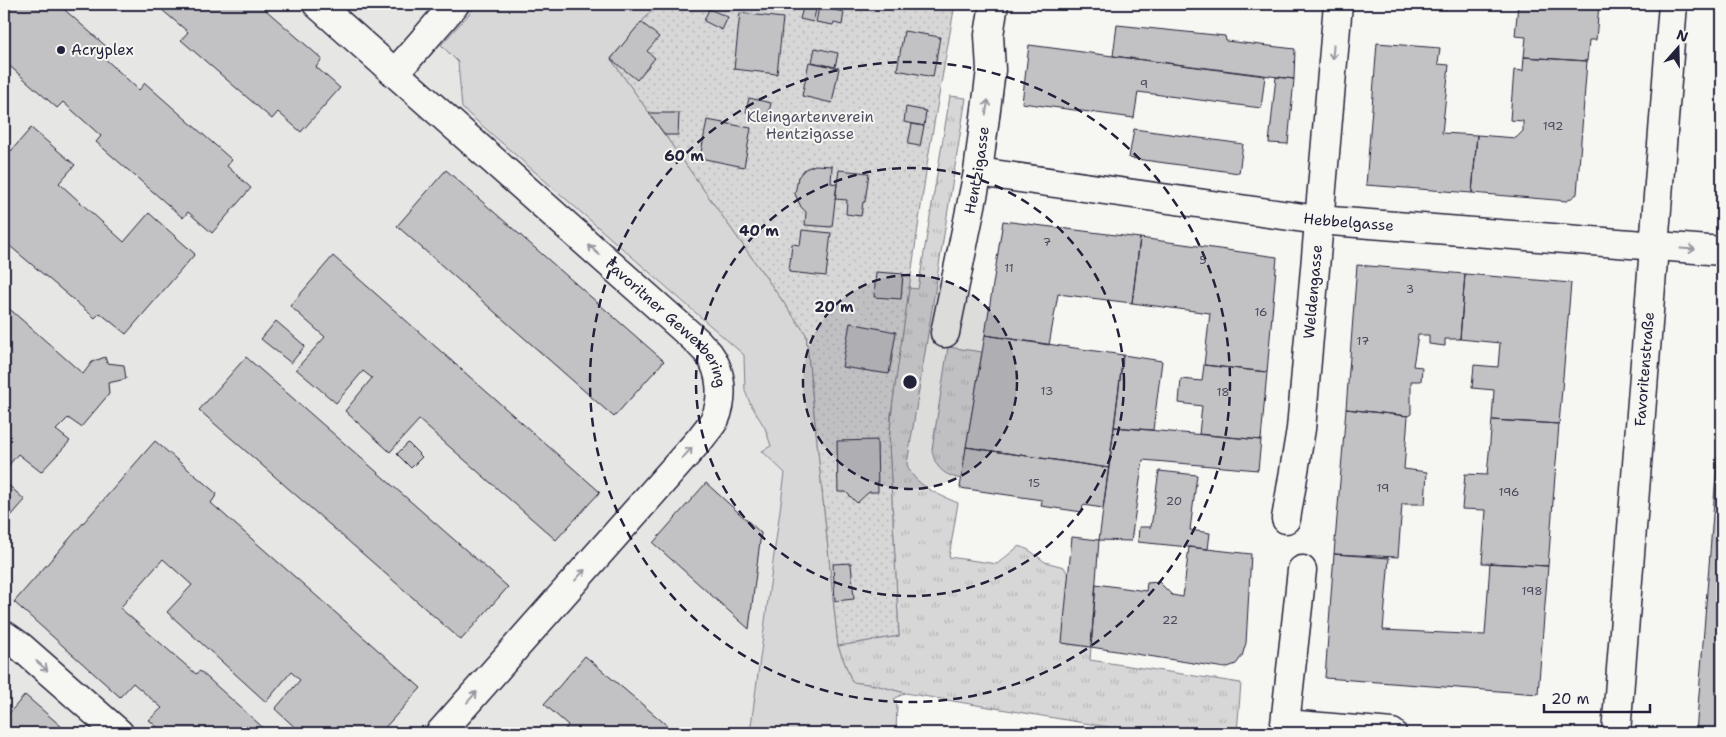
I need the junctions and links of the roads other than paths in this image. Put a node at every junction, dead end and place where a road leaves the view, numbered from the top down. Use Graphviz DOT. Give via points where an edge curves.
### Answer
graph roads {
  1 [pos="317,4"];
  2 [pos="455,4"];
  3 [pos="994,4"];
  4 [pos="1338,4"];
  5 [pos="1673,4"];
  6 [pos="395,73"];
  7 [pos="978,172"];
  8 [pos="1318,220"];
  9 [pos="1654,246"];
  10 [pos="1722,251"];
  11 [pos="945,334"];
  12 [pos="1286,519"];
  13 [pos="1302,570"];
  14 [pos="4,635"];
  15 [pos="1285,728"];
  16 [pos="119,733"];
  17 [pos="440,733"];
  18 [pos="1392,733"];
  19 [pos="1616,733"];
  1 -- 6 [label="street, Favoritner Gewerbering"];
  2 -- 6 [label="street"];
  7 -- 3 [label="street, Hentzigasse, one-way" via="992,70 989,35"];
  4 -- 8 [label="street, Weldengasse, one-way"];
  5 -- 9 [label="street, Favoritenstraße"];
  17 -- 6 [label="street, Favoritner Gewerbering, one-way" via="701,438 715,418 721,384 714,361 698,342"];
  7 -- 8 [label="street, Hebbelgasse"];
  7 -- 11 [label="street, Hentzigasse"];
  8 -- 9 [label="street, Hebbelgasse"];
  8 -- 12 [label="street, Weldengasse" via="1300,429"];
  9 -- 10 [label="street, Hebbelgasse, one-way"];
  9 -- 19 [label="street, Favoritenstraße"];
  13 -- 15 [label="street"];
  14 -- 16 [label="street, one-way"];
  15 -- 18 [label="street"];
}
